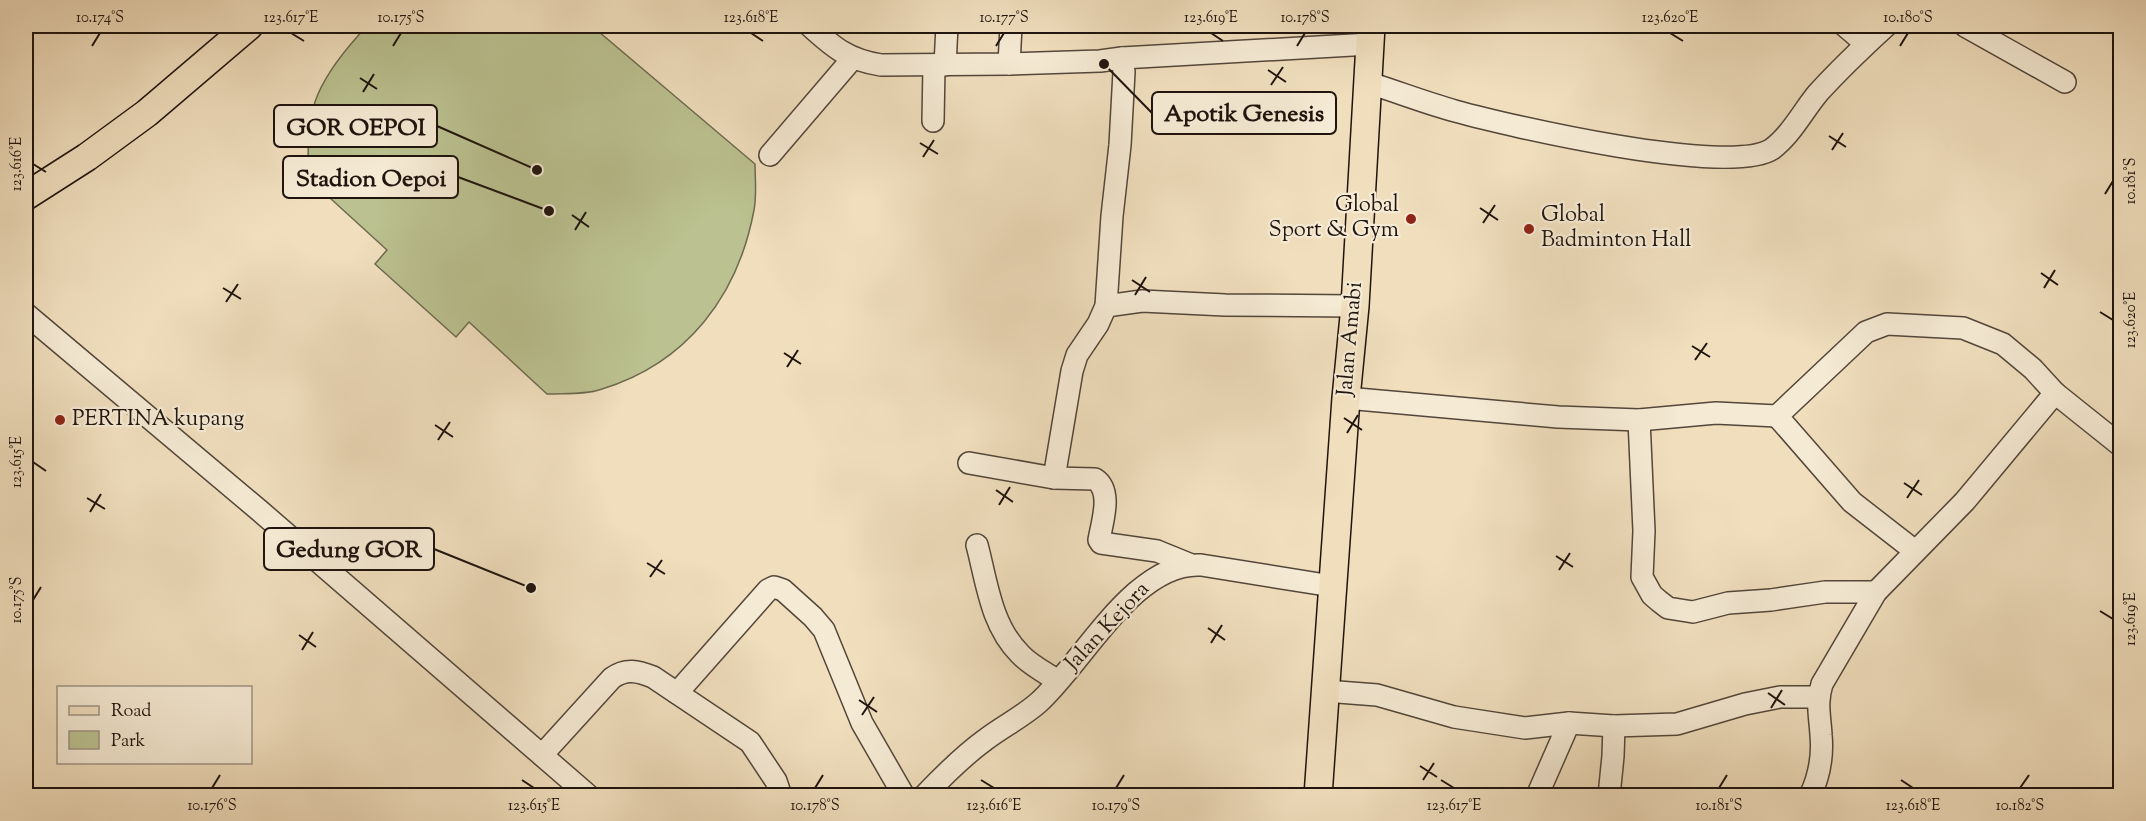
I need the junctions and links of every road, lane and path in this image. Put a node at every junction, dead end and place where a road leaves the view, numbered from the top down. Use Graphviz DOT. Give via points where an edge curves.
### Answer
graph roads {
  1 [pos="232,26"];
  2 [pos="249,26"];
  3 [pos="810,26"];
  4 [pos="947,26"];
  5 [pos="1011,26"];
  6 [pos="1845,26"];
  7 [pos="1886,26"];
  8 [pos="1965,26"];
  9 [pos="1371,35"];
  10 [pos="1866,44"];
  11 [pos="853,58"];
  12 [pos="1122,58"];
  13 [pos="1009,63"];
  14 [pos="939,65"];
  15 [pos="2065,82"];
  16 [pos="1369,83"];
  17 [pos="933,121"];
  18 [pos="770,155"];
  19 [pos="28,185"];
  20 [pos="1106,306"];
  21 [pos="1355,306"];
  22 [pos="26,314"];
  23 [pos="2055,393"];
  24 [pos="1346,398"];
  25 [pos="1777,416"];
  26 [pos="1639,420"];
  27 [pos="2121,445"];
  28 [pos="969,464"];
  29 [pos="1054,478"];
  30 [pos="977,545"];
  31 [pos="1915,551"];
  32 [pos="1190,564"];
  33 [pos="1332,586"];
  34 [pos="1876,592"];
  35 [pos="1058,681"];
  36 [pos="1324,691"];
  37 [pos="677,693"];
  38 [pos="1818,697"];
  39 [pos="1569,723"];
  40 [pos="1614,726"];
  41 [pos="542,755"];
  42 [pos="589,795"];
  43 [pos="781,795"];
  44 [pos="904,795"];
  45 [pos="924,795"];
  46 [pos="1318,795"];
  47 [pos="1537,795"];
  48 [pos="1609,795"];
  49 [pos="1810,795"];
  1 -- 19 [label="main road" via="155,90"];
  2 -- 19 [label="main road" via="147,113 87,158"];
  3 -- 11 [label="street"];
  4 -- 14 [label="street"];
  5 -- 13 [label="street"];
  6 -- 10 [label="street"];
  7 -- 10 [label="street"];
  8 -- 15 [label="street"];
  9 -- 12 [label="street"];
  9 -- 16 [label="main road, Jalan Amabi"];
  10 -- 16 [label="street" via="1818,93 1786,136 1772,149 1753,157 1658,153 1576,138 1453,111"];
  11 -- 14 [label="street" via="881,65"];
  11 -- 18 [label="street"];
  12 -- 13 [label="street"];
  12 -- 20 [label="street" via="1120,145"];
  13 -- 14 [label="street"];
  14 -- 17 [label="street"];
  16 -- 21 [label="main road, Jalan Amabi"];
  20 -- 21 [label="street" via="1142,301"];
  20 -- 29 [label="street" via="1072,371"];
  21 -- 24 [label="main road, Jalan Amabi"];
  22 -- 41 [label="street"];
  23 -- 25 [label="street" via="2003,344 1963,328 1887,324 1866,332"];
  23 -- 27 [label="street"];
  23 -- 31 [label="street" via="1965,501"];
  24 -- 26 [label="street" via="1558,417"];
  24 -- 33 [label="main road, Jalan Amabi"];
  25 -- 26 [label="street" via="1716,413"];
  25 -- 31 [label="street" via="1852,502"];
  26 -- 34 [label="street" via="1642,576 1659,602 1668,608 1693,612 1728,603 1825,592"];
  28 -- 29 [label="street"];
  29 -- 32 [label="street" via="1090,478 1099,482 1105,494 1101,543 1157,551"];
  30 -- 35 [label="street" via="990,603 1004,633 1020,654"];
  31 -- 34 [label="street"];
  32 -- 33 [label="street, Jalan Kejora"];
  32 -- 35 [label="street, Jalan Kejora" via="1147,583"];
  33 -- 36 [label="main road, Jalan Amabi"];
  34 -- 38 [label="street"];
  35 -- 45 [label="street, Jalan Kejora" via="1039,702 986,739"];
  36 -- 39 [label="street" via="1377,695 1454,717 1525,728"];
  36 -- 46 [label="main road, Jalan Amabi"];
  37 -- 41 [label="street" via="637,671 618,673"];
  37 -- 43 [label="street" via="750,742"];
  37 -- 44 [label="street" via="768,590 783,590 824,630 862,723"];
  38 -- 40 [label="street" via="1780,697 1677,724"];
  38 -- 49 [label="street" via="1822,747 1819,772"];
  39 -- 40 [label="street"];
  39 -- 47 [label="street"];
  40 -- 48 [label="street"];
  41 -- 42 [label="street"];
}
